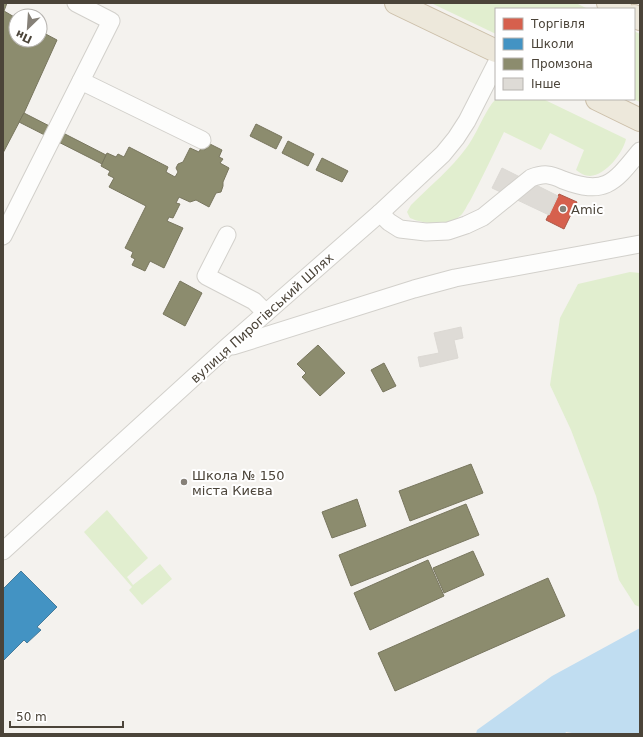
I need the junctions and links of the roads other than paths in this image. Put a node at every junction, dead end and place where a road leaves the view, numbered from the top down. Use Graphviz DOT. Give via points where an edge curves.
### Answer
graph roads {
  1 [pos="76,3"];
  2 [pos="396,3"];
  3 [pos="608,3"];
  4 [pos="619,8"];
  5 [pos="495,51"];
  6 [pos="495,66"];
  7 [pos="81,81"];
  8 [pos="598,100"];
  9 [pos="640,120"];
  10 [pos="202,140"];
  11 [pos="640,151"];
  12 [pos="380,213"];
  13 [pos="227,235"];
  14 [pos="3,236"];
  15 [pos="640,244"];
  16 [pos="266,314"];
  17 [pos="227,347"];
  18 [pos="3,551"];
  1 -- 7 [label="street" via="111,21"];
  2 -- 5 [label="highway"];
  3 -- 4 [label="highway"];
  6 -- 12 [label="street, вулиця Пирогівський Шлях" via="456,138"];
  7 -- 10 [label="street"];
  7 -- 14 [label="street"];
  8 -- 9 [label="highway"];
  11 -- 12 [label="street" via="621,174 607,184 594,188 579,186 551,175 540,174 531,178 483,217 448,231 400,229"];
  12 -- 16 [label="street, вулиця Пирогівський Шлях"];
  13 -- 16 [label="street" via="206,276 254,301"];
  15 -- 17 [label="street" via="455,278"];
  16 -- 17 [label="street, вулиця Пирогівський Шлях"];
  17 -- 18 [label="street, вулиця Пирогівський Шлях"];
}
